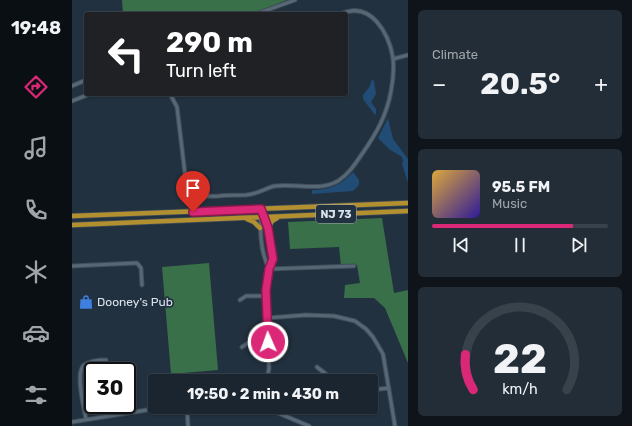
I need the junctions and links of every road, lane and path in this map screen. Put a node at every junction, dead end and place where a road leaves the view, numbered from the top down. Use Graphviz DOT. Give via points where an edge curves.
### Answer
graph roads {
  1 [pos="295,0"];
  2 [pos="356,7"];
  3 [pos="368,10"];
  4 [pos="262,12"];
  5 [pos="344,12"];
  6 [pos="408,55"];
  7 [pos="393,60"];
  8 [pos="84,81"];
  9 [pos="72,86"];
  10 [pos="85,96"];
  11 [pos="171,96"];
  12 [pos="72,101"];
  13 [pos="408,203"];
  14 [pos="261,209"];
  15 [pos="408,211"];
  16 [pos="72,216"];
  17 [pos="279,217"];
  18 [pos="262,218"];
  19 [pos="246,219"];
  20 [pos="72,225"];
  21 [pos="260,228"];
  22 [pos="268,228"];
  23 [pos="72,266"];
  24 [pos="354,266"];
  25 [pos="269,269"];
  26 [pos="142,285"];
  27 [pos="266,296"];
  28 [pos="240,300"];
  29 [pos="267,318"];
  30 [pos="268,342"];
  31 [pos="242,347"];
  32 [pos="106,360"];
  33 [pos="317,367"];
  34 [pos="268,374"];
  35 [pos="326,374"];
  36 [pos="389,388"];
  37 [pos="378,389"];
  38 [pos="148,410"];
  39 [pos="187,414"];
  40 [pos="280,414"];
  41 [pos="86,418"];
  42 [pos="72,422"];
  43 [pos="188,426"];
  44 [pos="309,426"];
  45 [pos="395,426"];
  1 -- 4 [label="street"];
  2 -- 5 [label="street"];
  3 -- 7 [label="street" via="386,34"];
  6 -- 7 [label="street"];
  7 -- 11 [label="street" via="390,99 378,131 350,171 336,181 322,186 277,186 252,194 211,197 197,195 186,182 177,107"];
  8 -- 9 [label="street"];
  10 -- 12 [label="street"];
  13 -- 14 [label="highway, NJ 73"];
  14 -- 16 [label="highway, NJ 73"];
  14 -- 18 [label="street"];
  15 -- 17 [label="highway, NJ 73"];
  17 -- 18 [label="highway, NJ 73"];
  17 -- 22 [label="highway"];
  18 -- 19 [label="highway, NJ 73"];
  18 -- 21 [label="street"];
  18 -- 22 [label="street"];
  19 -- 20 [label="highway, NJ 73"];
  19 -- 21 [label="highway"];
  21 -- 25 [label="street" via="264,259"];
  22 -- 25 [label="street" via="273,259"];
  23 -- 26 [label="street" via="137,263 141,268"];
  24 -- 25 [label="street"];
  25 -- 27 [label="street"];
  27 -- 28 [label="street" via="246,296"];
  27 -- 29 [label="street"];
  29 -- 30 [label="street"];
  29 -- 36 [label="street" via="306,315 334,316 355,321 380,347"];
  30 -- 31 [label="street" via="248,343"];
  30 -- 34 [label="street"];
  32 -- 41 [label="street" via="90,362 81,368 80,380"];
  33 -- 35 [label="street"];
  36 -- 37 [label="street"];
  36 -- 45 [label="street"];
  38 -- 41 [label="street"];
  39 -- 43 [label="street"];
  40 -- 44 [label="street"];
  41 -- 42 [label="street"];
}
